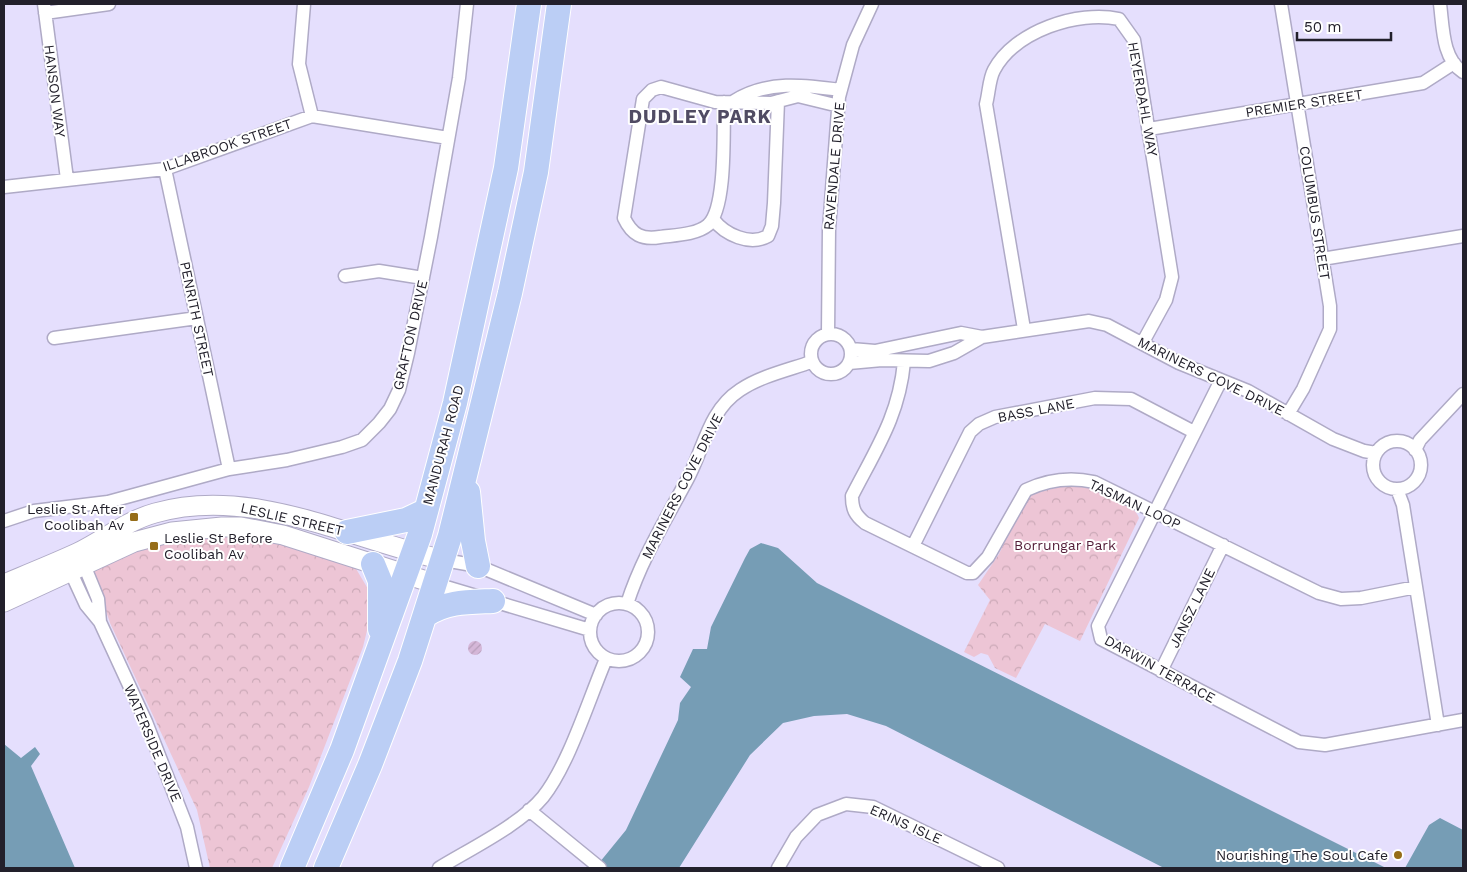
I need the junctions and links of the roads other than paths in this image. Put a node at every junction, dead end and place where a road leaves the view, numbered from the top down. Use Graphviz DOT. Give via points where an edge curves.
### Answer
graph roads {
  1 [pos="109,4"];
  2 [pos="304,4"];
  3 [pos="467,4"];
  4 [pos="529,4"];
  5 [pos="559,4"];
  6 [pos="872,4"];
  7 [pos="1281,4"];
  8 [pos="1440,4"];
  9 [pos="44,8"];
  10 [pos="1454,63"];
  11 [pos="1463,72"];
  12 [pos="841,90"];
  13 [pos="729,102"];
  14 [pos="778,102"];
  15 [pos="1297,105"];
  16 [pos="839,106"];
  17 [pos="312,116"];
  18 [pos="1149,129"];
  19 [pos="448,138"];
  20 [pos="164,168"];
  21 [pos="66,179"];
  22 [pos="4,187"];
  23 [pos="713,219"];
  24 [pos="1463,236"];
  25 [pos="1322,259"];
  26 [pos="345,276"];
  27 [pos="423,278"];
  28 [pos="196,318"];
  29 [pos="1024,329"];
  30 [pos="828,334"];
  31 [pos="982,336"];
  32 [pos="54,338"];
  33 [pos="1143,342"];
  34 [pos="851,350"];
  35 [pos="811,362"];
  36 [pos="904,362"];
  37 [pos="849,363"];
  38 [pos="1221,380"];
  39 [pos="1463,394"];
  40 [pos="1288,414"];
  41 [pos="1194,432"];
  42 [pos="1415,450"];
  43 [pos="1376,453"];
  44 [pos="229,469"];
  45 [pos="466,475"];
  46 [pos="1397,489"];
  47 [pos="425,511"];
  48 [pos="1154,511"];
  49 [pos="4,521"];
  50 [pos="347,532"];
  51 [pos="913,546"];
  52 [pos="1223,546"];
  53 [pos="444,560"];
  54 [pos="74,562"];
  55 [pos="374,564"];
  56 [pos="411,564"];
  57 [pos="478,566"];
  58 [pos="4,584"];
  59 [pos="436,584"];
  60 [pos="1416,587"];
  61 [pos="493,601"];
  62 [pos="4,602"];
  63 [pos="627,604"];
  64 [pos="426,615"];
  65 [pos="596,615"];
  66 [pos="590,630"];
  67 [pos="379,651"];
  68 [pos="606,659"];
  69 [pos="1161,671"];
  70 [pos="1463,720"];
  71 [pos="1438,725"];
  72 [pos="529,810"];
  73 [pos="599,867"];
  74 [pos="196,868"];
  75 [pos="292,868"];
  76 [pos="326,868"];
  77 [pos="439,868"];
  78 [pos="778,868"];
  79 [pos="998,868"];
  1 -- 9 [label="street"];
  2 -- 17 [label="street" via="299,64"];
  3 -- 19 [label="street, GRAFTON DRIVE"];
  4 -- 47 [label="highway, MANDURAH ROAD" via="506,168 455,403"];
  5 -- 45 [label="highway, MANDURAH ROAD" via="536,172"];
  6 -- 12 [label="street, RAVENDALE DRIVE" via="853,45"];
  7 -- 15 [label="street, COLUMBUS STREET"];
  8 -- 10 [label="street" via="1448,53"];
  9 -- 21 [label="street, HANSON WAY"];
  10 -- 11 [label="street"];
  10 -- 15 [label="street, PREMIER STREET" via="1423,83"];
  12 -- 13 [label="street" via="801,85 774,86 746,93"];
  12 -- 16 [label="street, RAVENDALE DRIVE"];
  13 -- 14 [label="street"];
  13 -- 23 [label="street" via="718,208"];
  13 -- 23 [label="street" via="691,97 661,88 652,90 643,99 624,218 629,229 648,239 695,231"];
  14 -- 16 [label="street" via="808,96"];
  14 -- 23 [label="street" via="774,203 768,236 749,239 730,235 721,230"];
  15 -- 18 [label="street, PREMIER STREET"];
  15 -- 25 [label="street, COLUMBUS STREET"];
  16 -- 30 [label="street, RAVENDALE DRIVE" via="829,229"];
  17 -- 19 [label="street, ILLABROOK STREET"];
  17 -- 20 [label="street, ILLABROOK STREET"];
  18 -- 29 [label="street, HEYERDAHL WAY" via="1134,40 1119,19 1103,15 1032,32 1010,50 994,70 986,104"];
  18 -- 33 [label="street, HEYERDAHL WAY" via="1172,277 1166,300"];
  19 -- 27 [label="street, GRAFTON DRIVE"];
  20 -- 21 [label="street, ILLABROOK STREET"];
  20 -- 28 [label="street, PENRITH STREET"];
  21 -- 22 [label="street, ILLABROOK STREET"];
  24 -- 25 [label="street"];
  25 -- 40 [label="street, COLUMBUS STREET" via="1330,306 1330,329"];
  26 -- 27 [label="street" via="379,271"];
  27 -- 44 [label="street, GRAFTON DRIVE" via="399,390 390,409 362,440 287,460"];
  28 -- 32 [label="street"];
  28 -- 44 [label="street, PENRITH STREET"];
  29 -- 31 [label="street, MARINERS COVE DRIVE"];
  29 -- 33 [label="street, MARINERS COVE DRIVE" via="1089,321 1107,324"];
  30 -- 34 [label="street" via="846,340"];
  30 -- 35 [label="street" via="818,338 813,345"];
  31 -- 34 [label="street, MARINERS COVE DRIVE" via="961,333 891,349"];
  31 -- 36 [label="street, MARINERS COVE DRIVE" via="954,353 929,361"];
  33 -- 38 [label="street, MARINERS COVE DRIVE" via="1179,363"];
  34 -- 37 [label="street"];
  35 -- 37 [label="street" via="819,371 828,374 840,372"];
  35 -- 63 [label="street, MARINERS COVE DRIVE" via="765,377 740,390 721,408 709,426 687,481 636,576"];
  36 -- 37 [label="street, MARINERS COVE DRIVE"];
  36 -- 51 [label="street, TASMAN LOOP" via="902,388 893,416 852,496 852,508 865,522"];
  38 -- 40 [label="street, MARINERS COVE DRIVE"];
  38 -- 41 [label="street, DARWIN TERRACE"];
  39 -- 42 [label="street" via="1420,440"];
  40 -- 43 [label="street, MARINERS COVE DRIVE" via="1333,439 1364,452"];
  41 -- 48 [label="street, DARWIN TERRACE"];
  41 -- 51 [label="street, BASS LANE" via="1130,399 1095,398 995,416 970,432"];
  42 -- 43 [label="street" via="1395,442 1381,447"];
  42 -- 46 [label="street" via="1420,464 1416,478 1411,484"];
  43 -- 46 [label="street" via="1373,467 1378,480"];
  44 -- 49 [label="street, GRAFTON DRIVE" via="108,502 34,511"];
  45 -- 53 [label="highway, MANDURAH ROAD"];
  45 -- 57 [label="highway"];
  46 -- 60 [label="street" via="1403,505"];
  47 -- 50 [label="highway" via="406,520"];
  47 -- 56 [label="highway, MANDURAH ROAD"];
  48 -- 51 [label="street, TASMAN LOOP" via="1094,482 1059,480 1026,490 988,558 973,573"];
  48 -- 52 [label="street, TASMAN LOOP"];
  48 -- 69 [label="street, DARWIN TERRACE" via="1098,626 1098,634 1107,644"];
  50 -- 54 [label="street, LESLIE STREET" via="256,508 210,506 156,513 122,526"];
  50 -- 56 [label="street, LESLIE STREET"];
  52 -- 60 [label="street, TASMAN LOOP" via="1319,593 1341,599"];
  52 -- 69 [label="street, JANSZ LANE"];
  53 -- 56 [label="street, LESLIE STREET"];
  53 -- 57 [label="street"];
  53 -- 59 [label="highway, MANDURAH ROAD"];
  54 -- 55 [label="street, LESLIE STREET" via="172,532 242,527 283,535"];
  54 -- 58 [label="street, LESLIE STREET"];
  54 -- 62 [label="street, LESLIE STREET"];
  54 -- 74 [label="street, WATERSIDE DRIVE" via="98,599 100,622 146,722 184,818"];
  55 -- 56 [label="street, LESLIE STREET"];
  55 -- 67 [label="highway" via="382,601"];
  56 -- 59 [label="street, LESLIE STREET"];
  56 -- 67 [label="highway, MANDURAH ROAD"];
  57 -- 65 [label="street"];
  59 -- 61 [label="street"];
  59 -- 64 [label="highway, MANDURAH ROAD"];
  60 -- 71 [label="street"];
  61 -- 64 [label="highway" via="453,603"];
  61 -- 66 [label="street"];
  63 -- 65 [label="street" via="604,607"];
  63 -- 68 [label="street" via="638,609 646,619 647,643 630,660"];
  64 -- 76 [label="highway, MANDURAH ROAD" via="370,765"];
  65 -- 66 [label="street"];
  66 -- 68 [label="street" via="596,650"];
  67 -- 75 [label="highway, MANDURAH ROAD"];
  68 -- 72 [label="street" via="559,773 542,798"];
  69 -- 71 [label="street, DARWIN TERRACE" via="1299,742 1324,745"];
  70 -- 71 [label="street, DARWIN TERRACE"];
  72 -- 73 [label="street"];
  72 -- 77 [label="street" via="492,837"];
  78 -- 79 [label="street, ERINS ISLE" via="796,837 817,815 846,804 872,807"];
}
